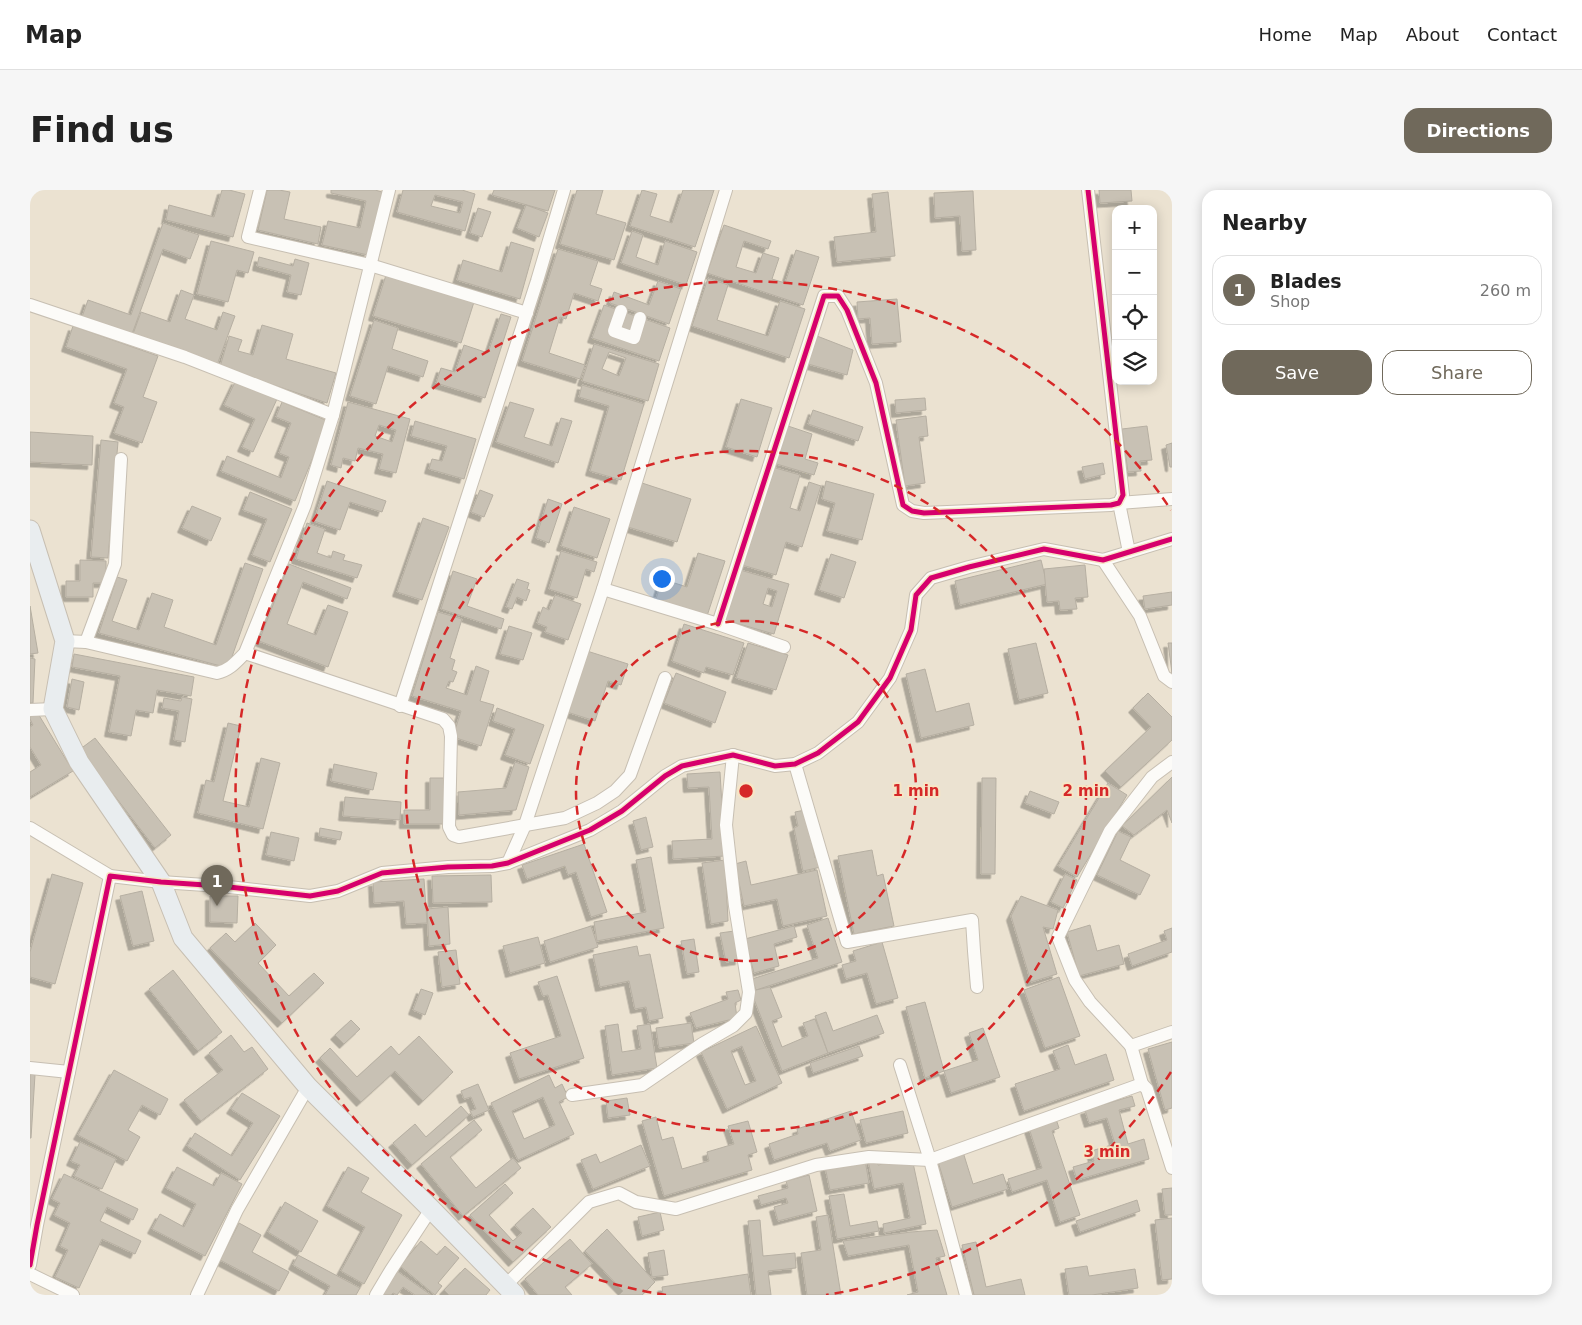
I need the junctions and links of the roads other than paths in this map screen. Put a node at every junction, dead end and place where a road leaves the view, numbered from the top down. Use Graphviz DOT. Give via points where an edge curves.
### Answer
graph roads {
  1 [pos="260,190"];
  2 [pos="389,190"];
  3 [pos="564,190"];
  4 [pos="726,190"];
  5 [pos="1088,190"];
  6 [pos="370,266"];
  7 [pos="30,305"];
  8 [pos="621,311"];
  9 [pos="527,313"];
  10 [pos="640,318"];
  11 [pos="333,415"];
  12 [pos="121,459"];
  13 [pos="1172,499"];
  14 [pos="1119,503"];
  15 [pos="30,530"];
  16 [pos="1172,539"];
  17 [pos="1129,552"];
  18 [pos="1103,560"];
  19 [pos="603,590"];
  20 [pos="718,624"];
  21 [pos="65,642"];
  22 [pos="86,642"];
  23 [pos="784,647"];
  24 [pos="245,653"];
  25 [pos="665,678"];
  26 [pos="1172,682"];
  27 [pos="400,706"];
  28 [pos="53,709"];
  29 [pos="30,710"];
  30 [pos="733,755"];
  31 [pos="1172,762"];
  32 [pos="795,764"];
  33 [pos="524,824"];
  34 [pos="30,828"];
  35 [pos="508,863"];
  36 [pos="110,876"];
  37 [pos="161,882"];
  38 [pos="977,987"];
  39 [pos="1172,1032"];
  40 [pos="1131,1046"];
  41 [pos="900,1065"];
  42 [pos="30,1068"];
  43 [pos="69,1072"];
  44 [pos="1142,1084"];
  45 [pos="308,1087"];
  46 [pos="572,1094"];
  47 [pos="930,1160"];
  48 [pos="1172,1168"];
  49 [pos="431,1209"];
  50 [pos="33,1225"];
  51 [pos="30,1265"];
  52 [pos="30,1274"];
  53 [pos="510,1290"];
  54 [pos="73,1295"];
  55 [pos="197,1295"];
  56 [pos="376,1295"];
  57 [pos="966,1295"];
  1 -- 6 [label="street" via="248,237"];
  2 -- 6 [label="street"];
  3 -- 9 [label="street"];
  4 -- 19 [label="street"];
  5 -- 14 [label="street" via="1123,495"];
  6 -- 9 [label="street"];
  6 -- 11 [label="street"];
  7 -- 11 [label="street" via="185,357"];
  8 -- 10 [label="street" via="614,331 634,338"];
  9 -- 27 [label="street"];
  11 -- 24 [label="street" via="305,505"];
  12 -- 22 [label="street" via="116,564"];
  13 -- 14 [label="street"];
  14 -- 17 [label="street"];
  14 -- 20 [label="street" via="924,513 903,505 876,382 848,310 838,296 824,296"];
  15 -- 21 [label="street"];
  16 -- 17 [label="street"];
  17 -- 18 [label="street"];
  18 -- 26 [label="street" via="1140,616 1164,676"];
  18 -- 32 [label="street" via="1044,549 932,578 916,595 911,630 890,678 858,722 818,753"];
  19 -- 20 [label="street"];
  19 -- 33 [label="street"];
  20 -- 23 [label="street"];
  21 -- 22 [label="street"];
  21 -- 28 [label="street"];
  22 -- 24 [label="street" via="217,673 232,666"];
  24 -- 27 [label="street"];
  25 -- 33 [label="street" via="630,775 615,791 565,818"];
  27 -- 33 [label="street" via="443,719 449,726 450,827 453,835 459,837"];
  28 -- 29 [label="street"];
  28 -- 37 [label="street" via="79,762"];
  30 -- 32 [label="street" via="775,766"];
  30 -- 35 [label="street" via="682,766 622,811 590,830"];
  30 -- 46 [label="street" via="726,825 734,906 749,992 746,1012 733,1026 642,1085"];
  31 -- 40 [label="street" via="1152,777 1110,831 1058,936 1075,980 1090,1002"];
  32 -- 38 [label="street" via="847,942 972,920"];
  33 -- 35 [label="street"];
  34 -- 36 [label="street"];
  35 -- 37 [label="street" via="382,873 338,891 310,896"];
  36 -- 37 [label="street"];
  36 -- 43 [label="street"];
  37 -- 45 [label="street" via="183,938"];
  39 -- 40 [label="street"];
  40 -- 44 [label="street"];
  41 -- 47 [label="street"];
  42 -- 43 [label="street"];
  43 -- 50 [label="street"];
  44 -- 47 [label="street"];
  44 -- 48 [label="street" via="1147,1089"];
  45 -- 49 [label="street"];
  45 -- 55 [label="street" via="237,1210"];
  47 -- 53 [label="street" via="869,1157 816,1165 676,1210 636,1202 619,1193 611,1195 589,1202"];
  47 -- 57 [label="street"];
  49 -- 53 [label="street"];
  49 -- 56 [label="street"];
  50 -- 51 [label="street"];
  52 -- 54 [label="street"];
}
